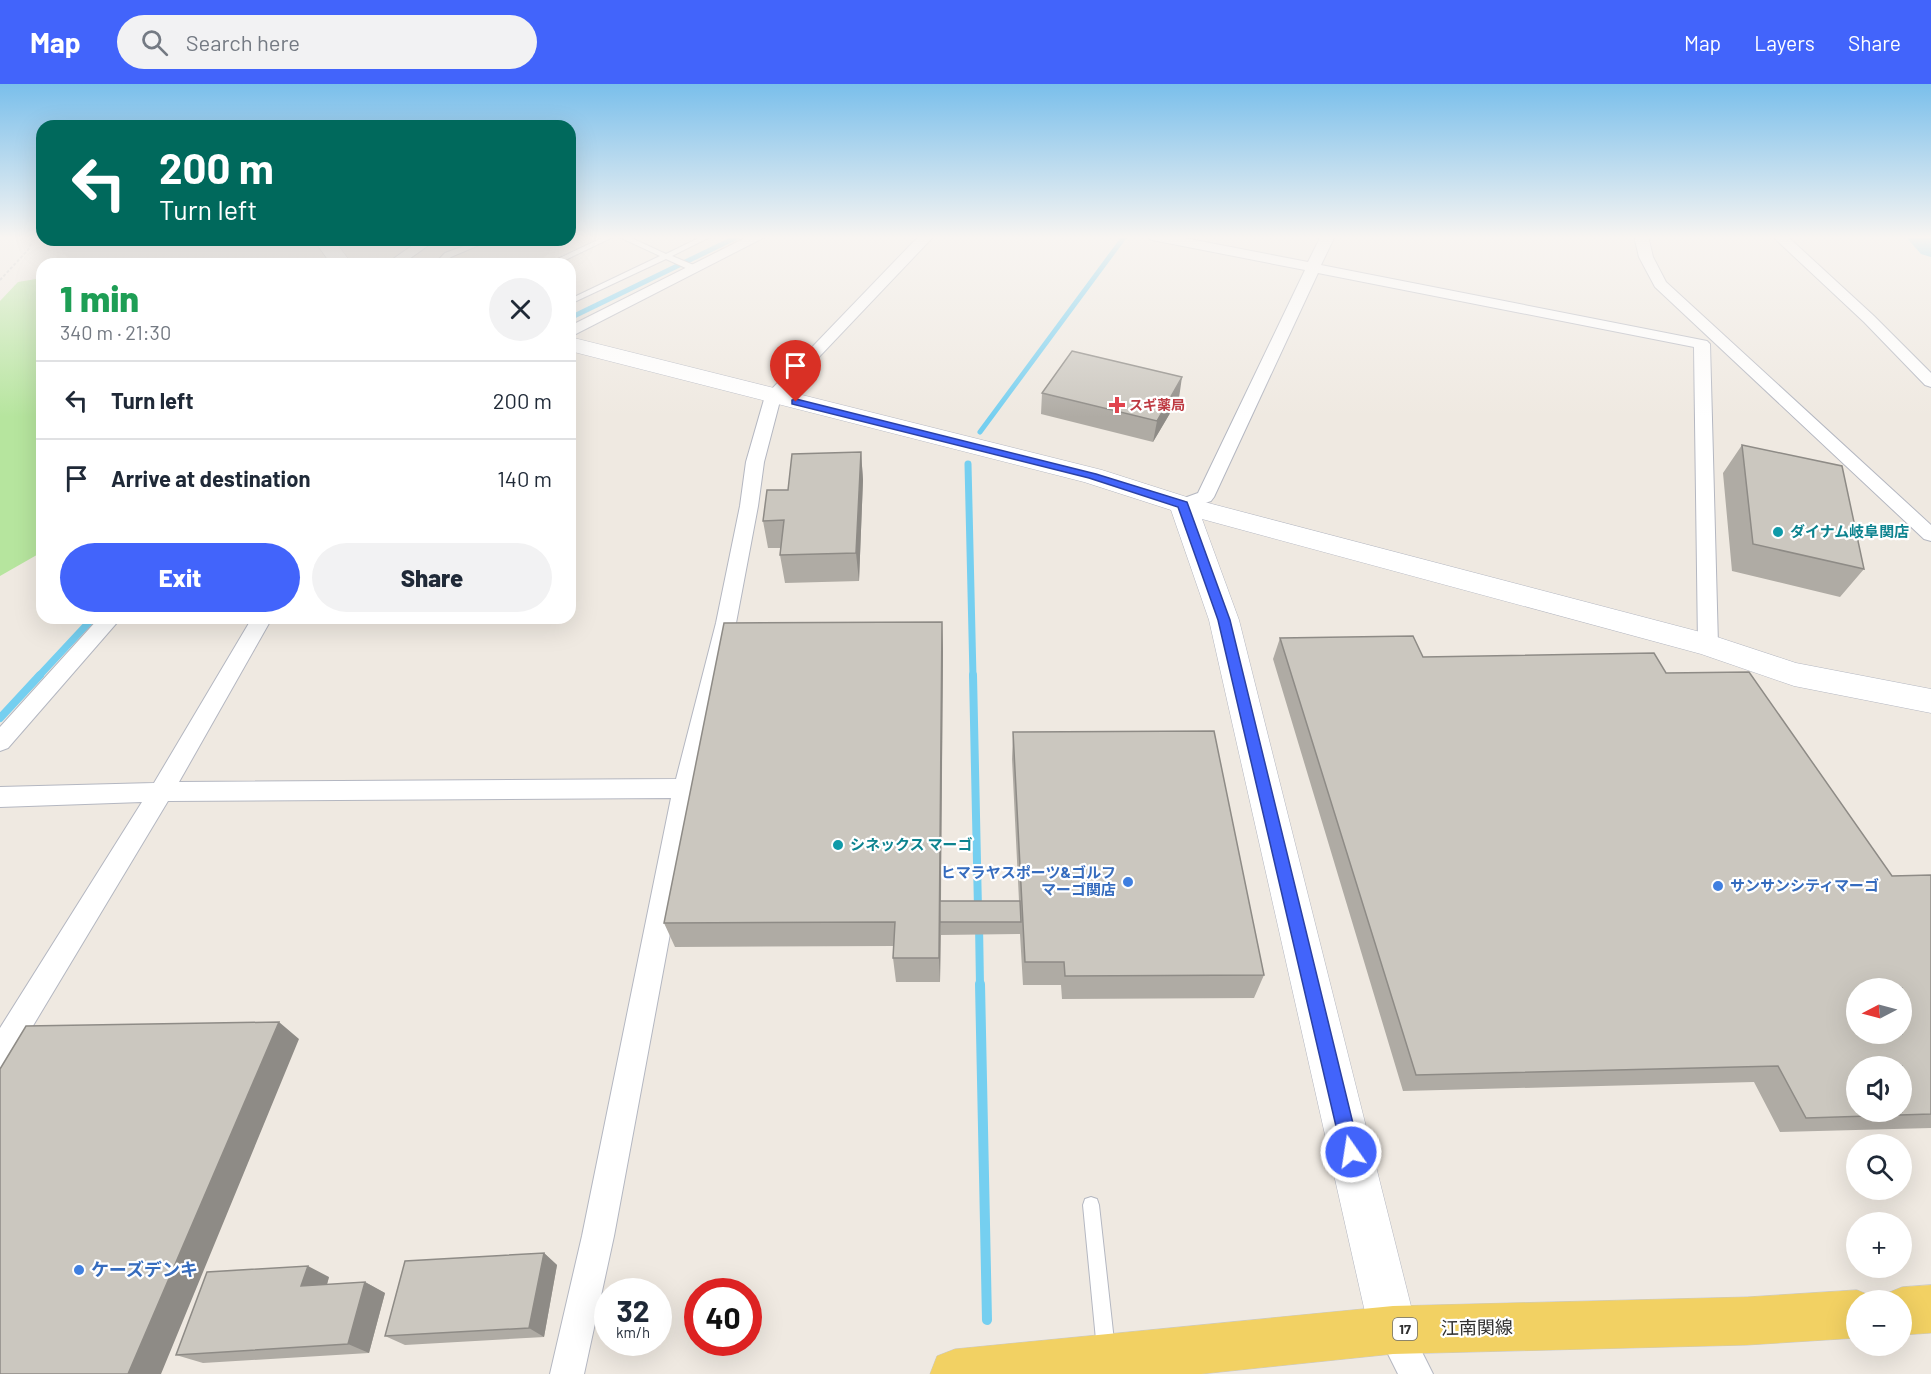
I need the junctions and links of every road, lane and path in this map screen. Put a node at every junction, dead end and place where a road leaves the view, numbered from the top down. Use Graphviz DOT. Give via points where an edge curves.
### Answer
graph roads {
  1 [pos="639,296"];
  2 [pos="869,296"];
  3 [pos="1300,296"];
  4 [pos="1457,296"];
  5 [pos="1673,296"];
  6 [pos="1844,296"];
  7 [pos="576,329"];
  8 [pos="576,346"];
  9 [pos="1931,382"];
  10 [pos="773,396"];
  11 [pos="1183,505"];
  12 [pos="1931,535"];
  13 [pos="106,624"];
  14 [pos="259,624"];
  15 [pos="1707,645"];
  16 [pos="1931,701"];
  17 [pos="0,742"];
  18 [pos="685,788"];
  19 [pos="161,792"];
  20 [pos="0,796"];
  21 [pos="0,1054"];
  22 [pos="1091,1205"];
  23 [pos="1931,1309"];
  24 [pos="1912,1310"];
  25 [pos="1846,1315"];
  26 [pos="1393,1330"];
  27 [pos="1107,1359"];
  28 [pos="567,1374"];
  29 [pos="955,1374"];
  30 [pos="1416,1374"];
  1 -- 7 [label="street"];
  2 -- 10 [label="street"];
  3 -- 11 [label="street" via="1205,498"];
  4 -- 15 [label="street" via="1702,344"];
  5 -- 12 [label="street"];
  6 -- 9 [label="street"];
  8 -- 10 [label="street"];
  10 -- 11 [label="street" via="1092,476"];
  10 -- 18 [label="street" via="755,462 726,623"];
  11 -- 15 [label="street"];
  11 -- 26 [label="street" via="1224,620"];
  13 -- 17 [label="street"];
  14 -- 19 [label="street"];
  15 -- 16 [label="street" via="1794,674"];
  18 -- 19 [label="street"];
  18 -- 28 [label="street" via="598,1236"];
  19 -- 20 [label="street"];
  19 -- 21 [label="street"];
  22 -- 27 [label="lane"];
  23 -- 24 [label="main road"];
  25 -- 26 [label="main road, 江南関線 / 17"];
  26 -- 27 [label="main road, 江南関線 / 17"];
  26 -- 30 [label="street"];
  27 -- 29 [label="main road, 江南関線 / 17"];
}
